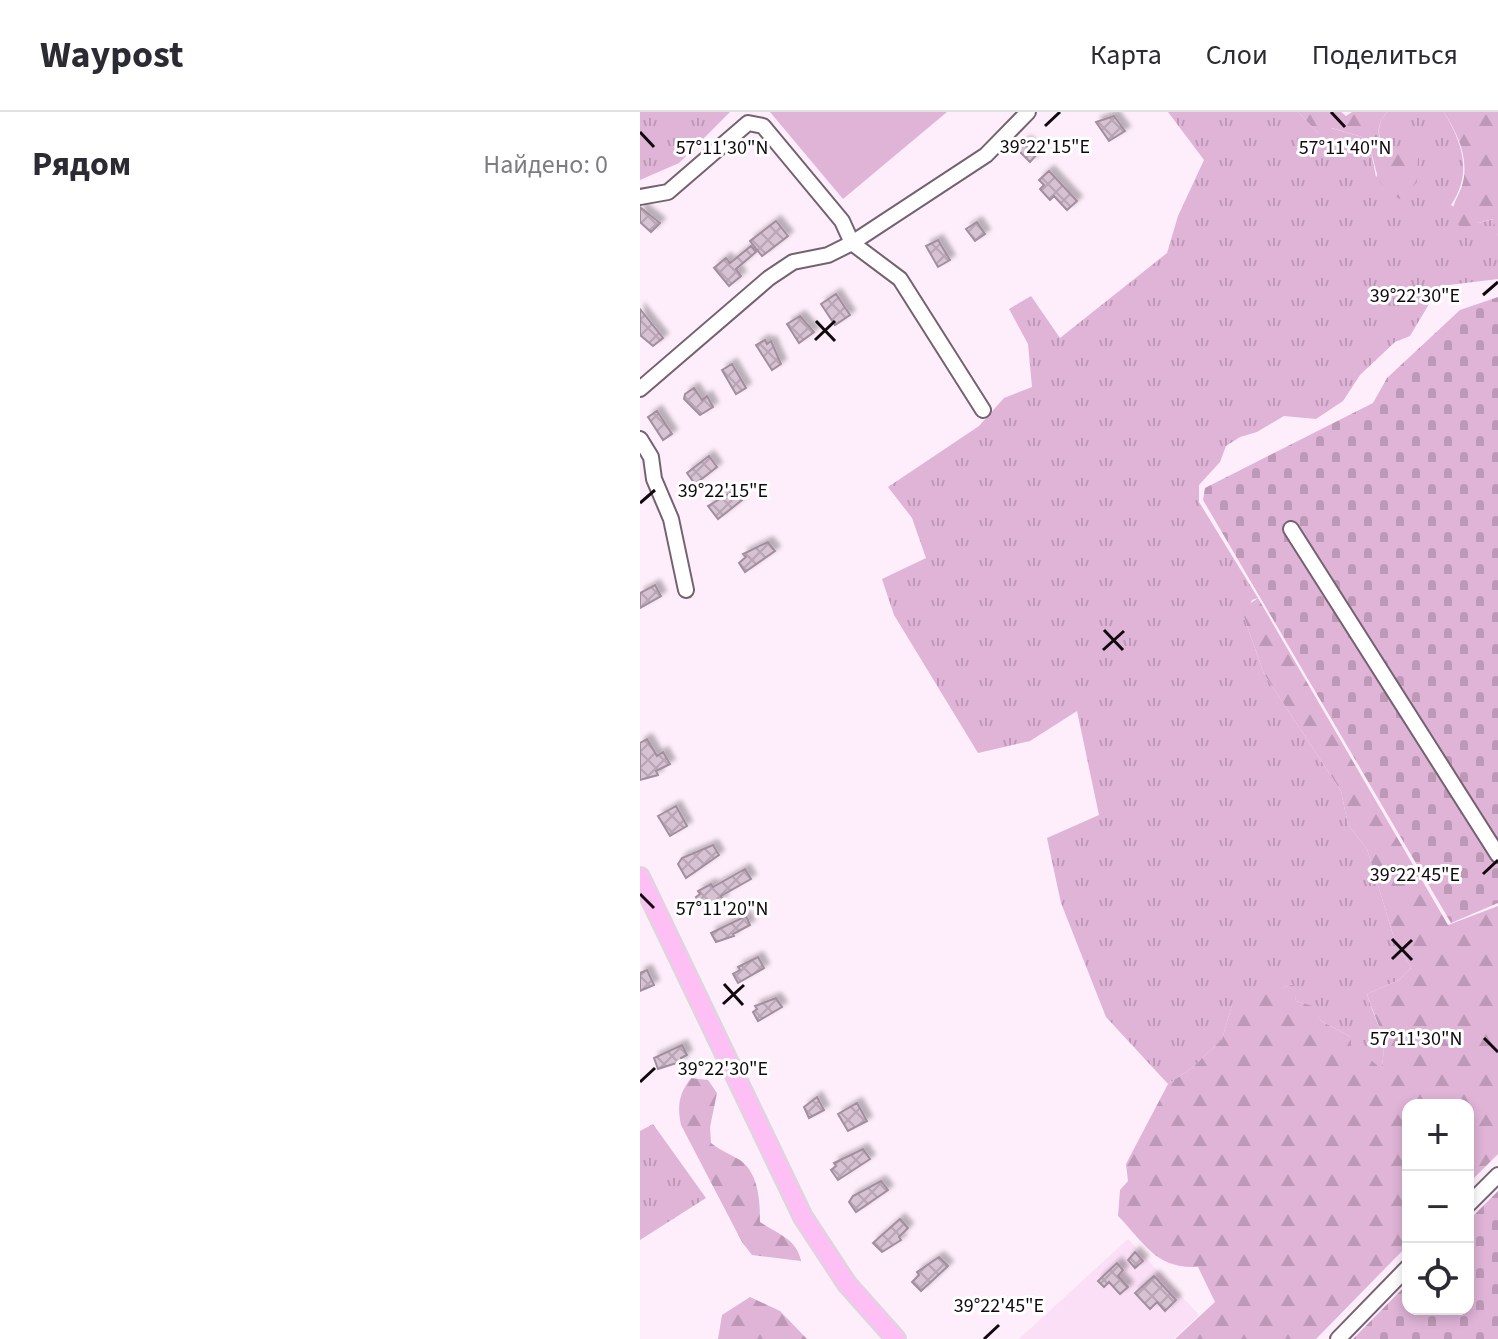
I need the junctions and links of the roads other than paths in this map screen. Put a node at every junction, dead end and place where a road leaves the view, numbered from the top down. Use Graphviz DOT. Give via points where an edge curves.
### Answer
graph roads {
  1 [pos="1028,112"];
  2 [pos="640,197"];
  3 [pos="852,243"];
  4 [pos="640,389"];
  5 [pos="983,410"];
  6 [pos="640,439"];
  7 [pos="1291,529"];
  8 [pos="686,590"];
  9 [pos="1498,855"];
  10 [pos="640,877"];
  11 [pos="1498,1175"];
  12 [pos="1474,1199"];
  13 [pos="1402,1273"];
  14 [pos="896,1339"];
  15 [pos="1338,1339"];
  1 -- 3 [label="street" via="986,155"];
  2 -- 3 [label="street" via="668,192 748,123 756,123 842,221"];
  3 -- 4 [label="street" via="828,255 793,262 769,278"];
  3 -- 5 [label="street" via="900,279"];
  6 -- 8 [label="street" via="671,519"];
  7 -- 9 [label="street"];
  10 -- 14 [label="main road" via="803,1217 847,1284"];
  11 -- 12 [label="street"];
  13 -- 15 [label="street"];
}
